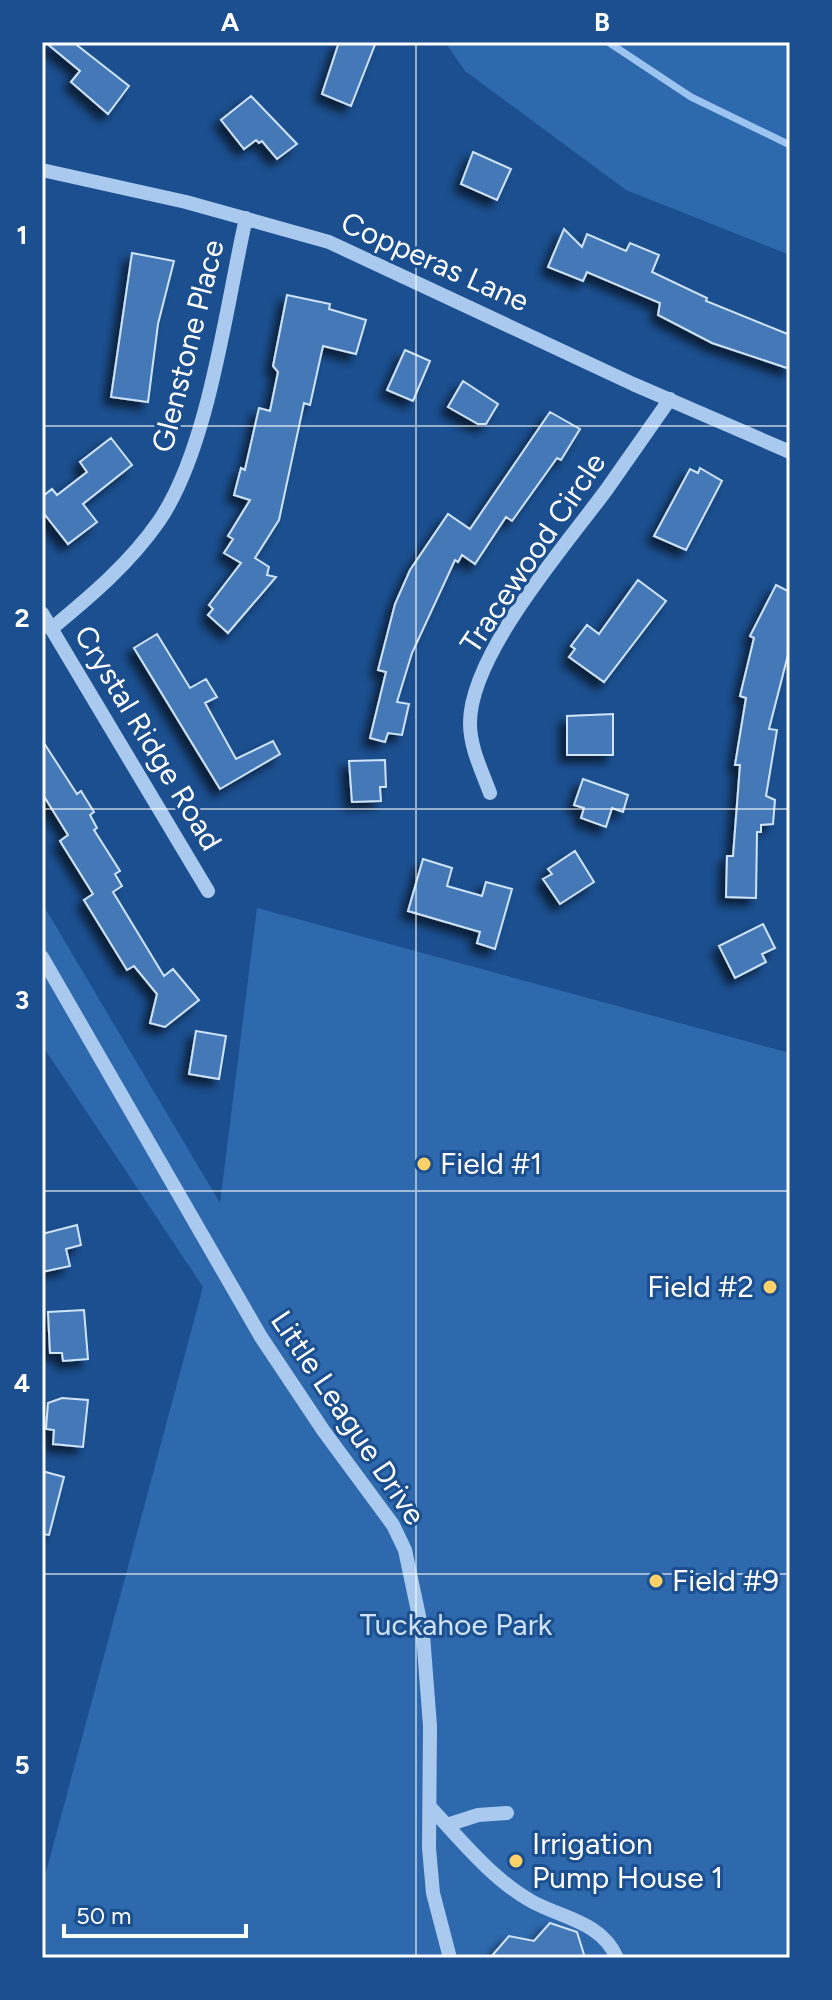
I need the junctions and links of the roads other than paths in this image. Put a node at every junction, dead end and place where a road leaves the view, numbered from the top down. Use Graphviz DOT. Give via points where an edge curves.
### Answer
graph roads {
  1 [pos="42,170"];
  2 [pos="246,218"];
  3 [pos="670,399"];
  4 [pos="790,452"];
  5 [pos="42,613"];
  6 [pos="51,629"];
  7 [pos="490,793"];
  8 [pos="208,891"];
  9 [pos="42,957"];
  10 [pos="430,1807"];
  11 [pos="507,1813"];
  12 [pos="447,1825"];
  13 [pos="450,1958"];
  14 [pos="617,1958"];
  1 -- 2 [label="street, Copperas Lane"];
  2 -- 3 [label="street, Copperas Lane" via="329,242"];
  2 -- 6 [label="street, Glenstone Place" via="199,432 171,499 137,550"];
  3 -- 4 [label="street, Copperas Lane"];
  3 -- 7 [label="street, Tracewood Circle" via="516,616 483,672 470,723"];
  5 -- 6 [label="street, Crystal Ridge Road"];
  6 -- 8 [label="street, Crystal Ridge Road"];
  9 -- 10 [label="street, Little League Drive" via="261,1337 393,1525 405,1550 423,1635"];
  10 -- 12 [label="street"];
  10 -- 13 [label="street, Little League Drive" via="433,1893"];
  11 -- 12 [label="street"];
  12 -- 14 [label="street" via="498,1876 531,1901 595,1931"];
}
